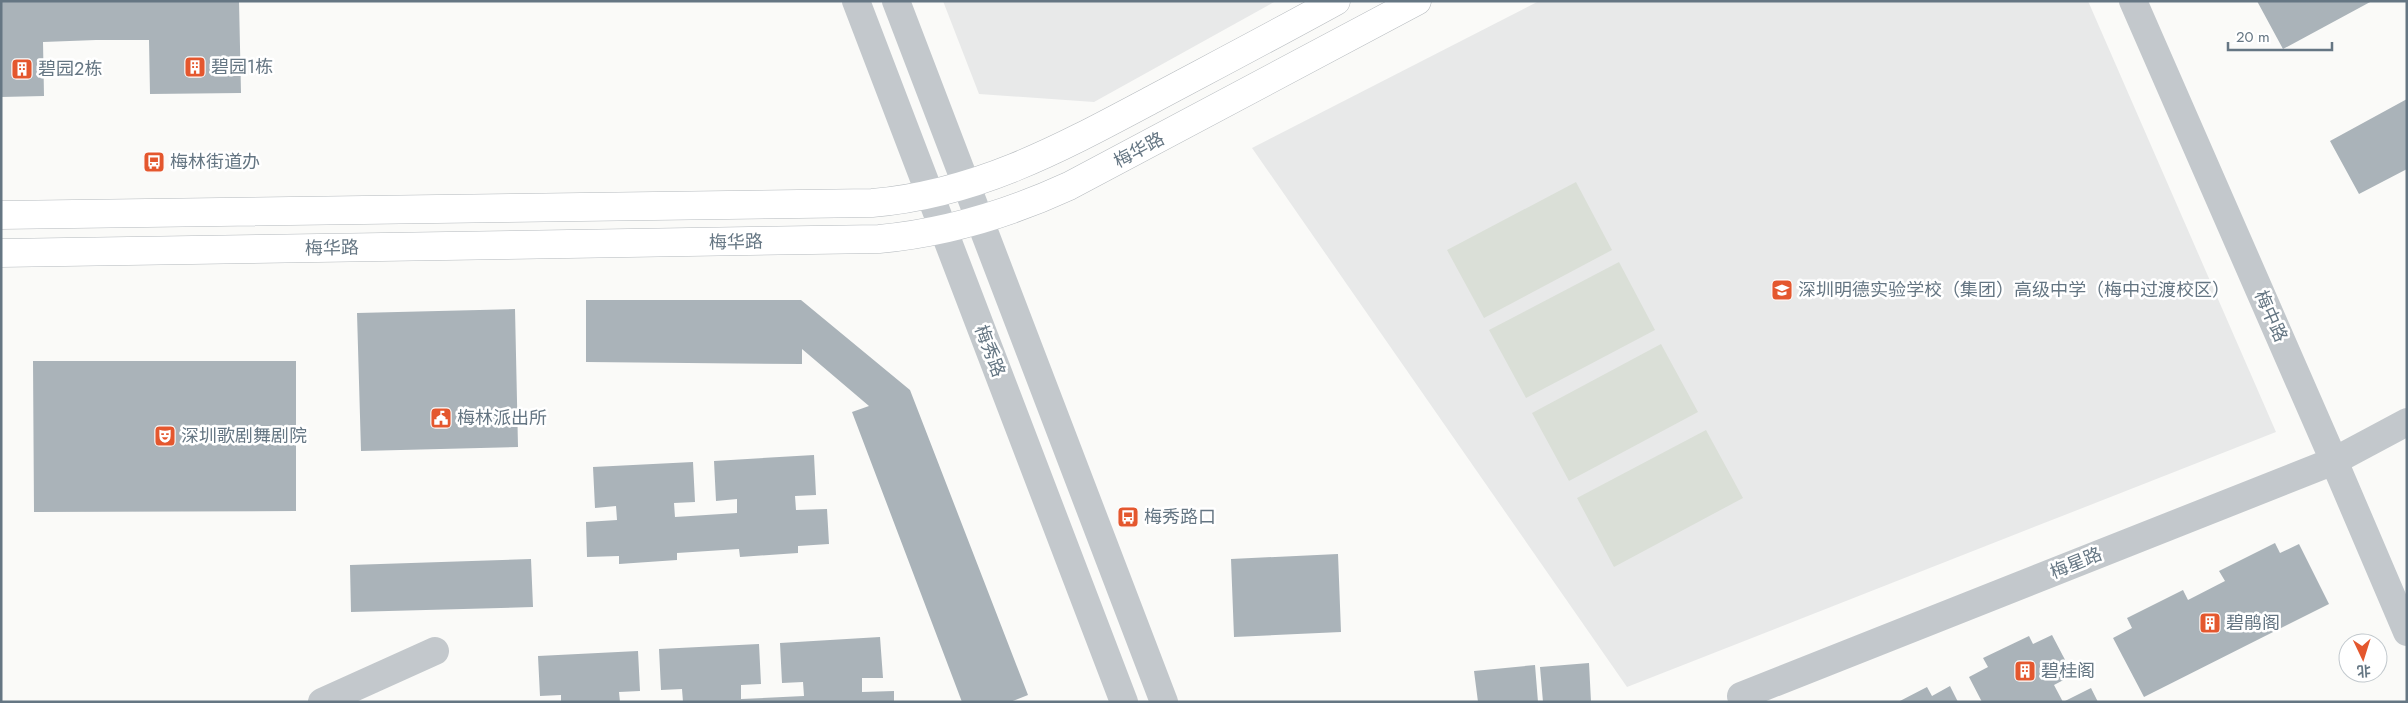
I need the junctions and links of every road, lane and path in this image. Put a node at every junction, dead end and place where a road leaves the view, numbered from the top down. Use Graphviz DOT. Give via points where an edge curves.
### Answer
graph roads {
  1 [pos="856,1"];
  2 [pos="896,1"];
  3 [pos="1336,1"];
  4 [pos="1417,1"];
  5 [pos="2137,2"];
  6 [pos="966,186"];
  7 [pos="930,195"];
  8 [pos="1,215"];
  9 [pos="979,220"];
  10 [pos="944,230"];
  11 [pos="1,253"];
  12 [pos="2407,422"];
  13 [pos="2334,461"];
  14 [pos="2407,632"];
  15 [pos="435,651"];
  16 [pos="1741,696"];
  17 [pos="322,702"];
  18 [pos="1124,702"];
  19 [pos="1164,702"];
  1 -- 7 [label="street, 梅秀路"];
  2 -- 6 [label="street, 梅秀路"];
  3 -- 6 [label="main road, 梅华路" via="1063,147"];
  4 -- 9 [label="main road, 梅华路" via="1096,173 1045,197"];
  5 -- 13 [label="street, 梅中路"];
  6 -- 7 [label="main road, 梅华路"];
  6 -- 9 [label="street, 梅秀路"];
  7 -- 8 [label="main road, 梅华路" via="872,203"];
  7 -- 10 [label="street, 梅秀路"];
  9 -- 10 [label="main road, 梅华路"];
  9 -- 19 [label="street, 梅秀路"];
  10 -- 11 [label="main road, 梅华路" via="879,239"];
  10 -- 18 [label="street, 梅秀路"];
  12 -- 13 [label="street, 梅星路"];
  13 -- 14 [label="street, 梅中路"];
  13 -- 16 [label="street, 梅星路"];
  15 -- 17 [label="street"];
}
